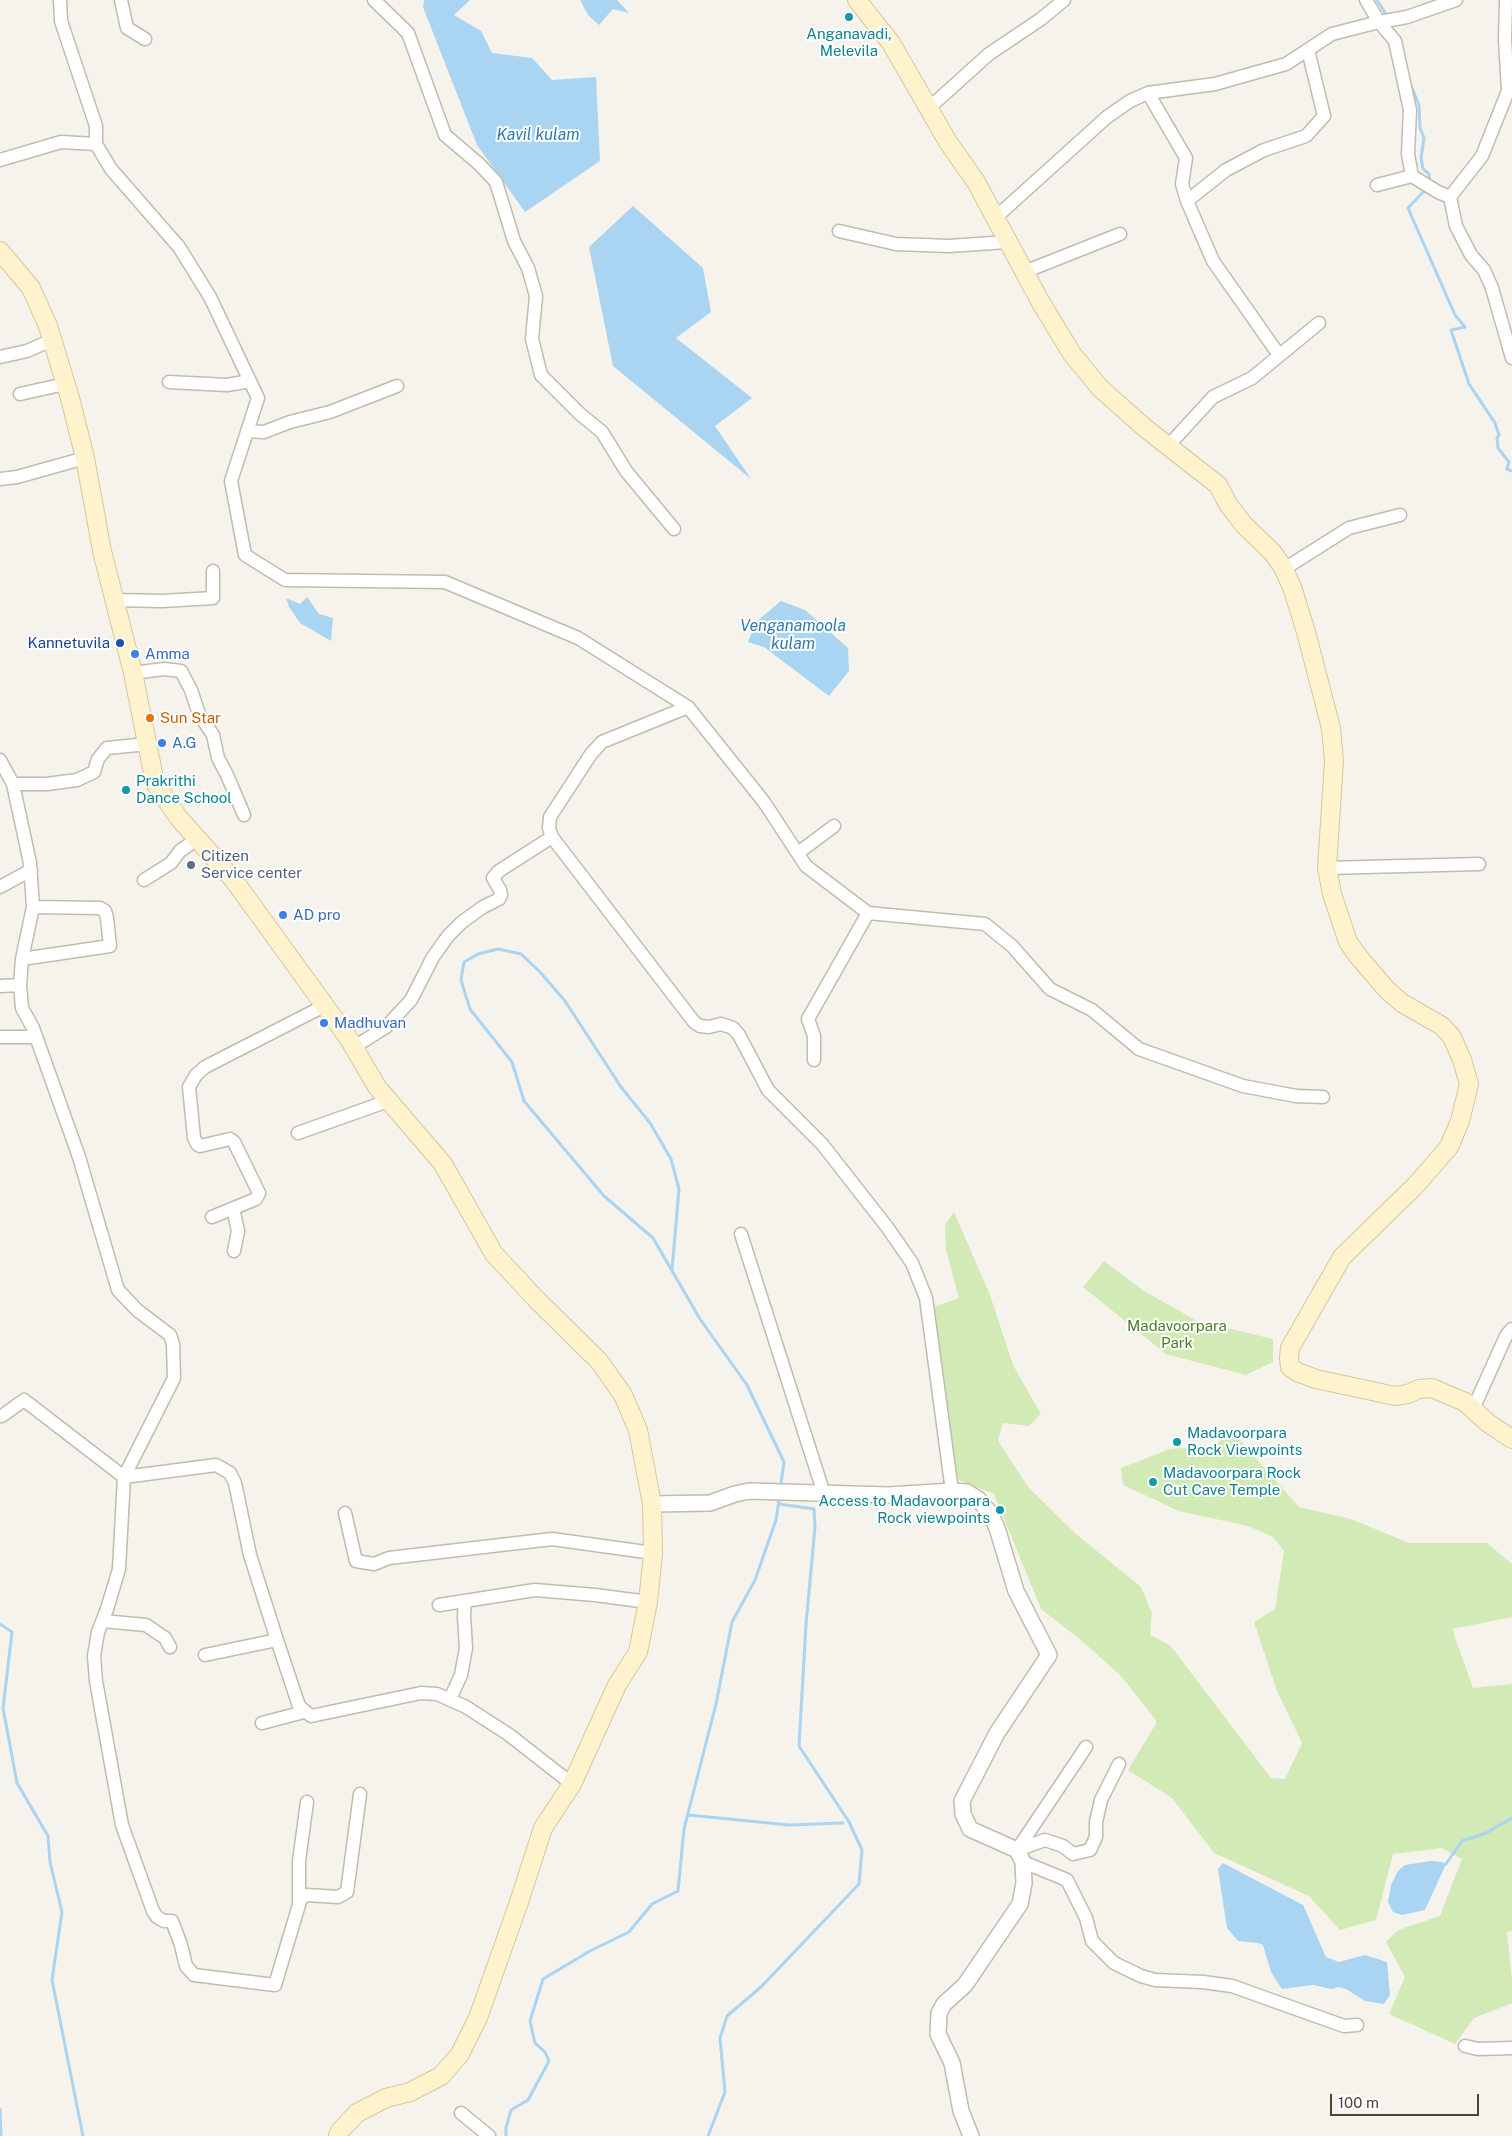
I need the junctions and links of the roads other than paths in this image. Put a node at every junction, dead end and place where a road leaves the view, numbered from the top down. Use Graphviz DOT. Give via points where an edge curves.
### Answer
graph roads {
  1 [pos="60,0"];
  2 [pos="121,0"];
  3 [pos="374,0"];
  4 [pos="857,0"];
  5 [pos="1064,0"];
  6 [pos="1366,0"];
  7 [pos="1456,0"];
  8 [pos="1506,0"];
  9 [pos="1379,22"];
  10 [pos="145,39"];
  11 [pos="1308,50"];
  12 [pos="1148,93"];
  13 [pos="929,108"];
  14 [pos="96,144"];
  15 [pos="0,160"];
  16 [pos="1412,176"];
  17 [pos="1377,185"];
  18 [pos="1450,197"];
  19 [pos="1187,201"];
  20 [pos="995,218"];
  21 [pos="839,231"];
  22 [pos="1120,234"];
  23 [pos="1007,242"];
  24 [pos="0,252"];
  25 [pos="1024,272"];
  26 [pos="1319,323"];
  27 [pos="52,340"];
  28 [pos="1279,355"];
  29 [pos="0,357"];
  30 [pos="1512,358"];
  31 [pos="250,381"];
  32 [pos="169,382"];
  33 [pos="65,384"];
  34 [pos="397,386"];
  35 [pos="20,394"];
  36 [pos="247,431"];
  37 [pos="1169,445"];
  38 [pos="85,458"];
  39 [pos="0,479"];
  40 [pos="1400,515"];
  41 [pos="674,530"];
  42 [pos="1284,569"];
  43 [pos="214,571"];
  44 [pos="114,600"];
  45 [pos="133,673"];
  46 [pos="688,707"];
  47 [pos="147,744"];
  48 [pos="0,760"];
  49 [pos="13,784"];
  50 [pos="244,815"];
  51 [pos="834,826"];
  52 [pos="552,837"];
  53 [pos="198,838"];
  54 [pos="798,853"];
  55 [pos="1479,864"];
  56 [pos="1327,868"];
  57 [pos="31,870"];
  58 [pos="144,880"];
  59 [pos="0,887"];
  60 [pos="33,907"];
  61 [pos="868,913"];
  62 [pos="22,959"];
  63 [pos="20,985"];
  64 [pos="0,986"];
  65 [pos="324,1006"];
  66 [pos="0,1037"];
  67 [pos="36,1037"];
  68 [pos="354,1047"];
  69 [pos="814,1060"];
  70 [pos="1323,1097"];
  71 [pos="388,1101"];
  72 [pos="298,1133"];
  73 [pos="233,1208"];
  74 [pos="212,1216"];
  75 [pos="741,1234"];
  76 [pos="234,1251"];
  77 [pos="1512,1330"];
  78 [pos="1473,1409"];
  79 [pos="2,1416"];
  80 [pos="1512,1439"];
  81 [pos="124,1477"];
  82 [pos="952,1491"];
  83 [pos="824,1494"];
  84 [pos="652,1504"];
  85 [pos="345,1514"];
  86 [pos="653,1554"];
  87 [pos="466,1601"];
  88 [pos="648,1602"];
  89 [pos="439,1605"];
  90 [pos="103,1621"];
  91 [pos="277,1640"];
  92 [pos="170,1647"];
  93 [pos="206,1655"];
  94 [pos="450,1699"];
  95 [pos="304,1712"];
  96 [pos="262,1723"];
  97 [pos="1086,1747"];
  98 [pos="1119,1764"];
  99 [pos="572,1784"];
  100 [pos="360,1794"];
  101 [pos="307,1802"];
  102 [pos="1020,1856"];
  103 [pos="299,1902"];
  104 [pos="1357,2025"];
  105 [pos="1465,2046"];
  106 [pos="1512,2048"];
  107 [pos="461,2113"];
  108 [pos="338,2136"];
  109 [pos="489,2136"];
  110 [pos="971,2136"];
  1 -- 14 [label="street" via="61,22 96,126"];
  2 -- 10 [label="street" via="127,28"];
  3 -- 41 [label="street" via="408,34 445,135 496,182 514,241 528,268 536,296 532,339 541,375 602,432 626,470"];
  4 -- 13 [label="main road" via="891,43"];
  5 -- 13 [label="street" via="989,54"];
  6 -- 9 [label="street"];
  7 -- 9 [label="street" via="1407,18"];
  8 -- 18 [label="street" via="1504,40 1508,91 1482,156"];
  9 -- 11 [label="street" via="1332,34"];
  9 -- 16 [label="street" via="1395,41 1407,96 1411,125 1408,154"];
  11 -- 12 [label="street" via="1286,64 1261,72 1215,84"];
  11 -- 19 [label="street" via="1324,116 1306,136 1264,150 1226,170"];
  12 -- 19 [label="street" via="1186,158 1182,184"];
  12 -- 20 [label="street" via="1107,117"];
  13 -- 20 [label="main road"];
  14 -- 15 [label="street" via="60,142"];
  14 -- 31 [label="street" via="111,169 179,247 210,297"];
  16 -- 17 [label="street"];
  16 -- 18 [label="street"];
  18 -- 30 [label="street" via="1456,226 1492,288"];
  19 -- 28 [label="street" via="1213,261"];
  20 -- 23 [label="main road"];
  21 -- 23 [label="street" via="896,244 949,246"];
  22 -- 25 [label="street"];
  23 -- 25 [label="main road"];
  24 -- 27 [label="main road" via="31,288"];
  25 -- 37 [label="main road" via="1072,354 1100,388"];
  26 -- 28 [label="street"];
  27 -- 29 [label="street"];
  27 -- 33 [label="main road"];
  28 -- 37 [label="street" via="1252,378 1213,397"];
  31 -- 32 [label="street" via="227,385"];
  31 -- 36 [label="street" via="258,398"];
  33 -- 35 [label="street"];
  33 -- 38 [label="main road"];
  34 -- 36 [label="street" via="330,412 264,432"];
  36 -- 46 [label="street" via="231,481 245,555 285,580 446,582 578,638"];
  37 -- 42 [label="main road" via="1218,485 1244,525 1273,553"];
  38 -- 39 [label="street"];
  38 -- 44 [label="main road"];
  40 -- 42 [label="street" via="1349,528"];
  42 -- 56 [label="main road" via="1304,624 1331,728 1334,761"];
  43 -- 44 [label="street" via="213,598"];
  44 -- 45 [label="main road"];
  45 -- 47 [label="main road"];
  45 -- 50 [label="street" via="164,669 182,671 199,714 213,735 218,758"];
  46 -- 52 [label="street" via="602,742 550,817"];
  46 -- 54 [label="street" via="764,802"];
  47 -- 49 [label="street" via="108,748 98,759 94,772 77,780"];
  47 -- 53 [label="main road" via="155,783 178,817"];
  48 -- 49 [label="street"];
  49 -- 57 [label="street"];
  51 -- 54 [label="street"];
  52 -- 68 [label="street" via="499,871 494,878 500,890 499,899 462,922 448,936 411,1000 386,1027"];
  52 -- 82 [label="street" via="694,1022 709,1027 721,1024 733,1028 740,1035 768,1090 822,1144 912,1263 926,1298"];
  53 -- 58 [label="street" via="180,851 171,863"];
  53 -- 65 [label="main road" via="233,879"];
  54 -- 61 [label="street" via="806,866"];
  55 -- 56 [label="street"];
  56 -- 78 [label="main road" via="1348,942 1387,990 1402,1003 1442,1026 1452,1037 1469,1084 1450,1147 1342,1257 1290,1348 1290,1367 1316,1379 1394,1396 1432,1388"];
  57 -- 59 [label="street"];
  57 -- 60 [label="street"];
  60 -- 62 [label="street"];
  60 -- 62 [label="street" via="100,908 107,918 110,946"];
  61 -- 69 [label="street" via="808,1019 814,1036"];
  61 -- 70 [label="street" via="985,924 1012,946 1050,990 1092,1010 1139,1049 1243,1086 1296,1096"];
  62 -- 63 [label="street"];
  63 -- 64 [label="street"];
  63 -- 67 [label="street" via="22,1008"];
  65 -- 68 [label="main road"];
  65 -- 73 [label="street" via="205,1067 189,1087 197,1144 230,1139 234,1142 258,1191 258,1198"];
  66 -- 67 [label="street"];
  67 -- 81 [label="street" via="79,1157 118,1290 137,1310 170,1335 173,1344 174,1378"];
  68 -- 71 [label="main road"];
  71 -- 72 [label="street"];
  71 -- 84 [label="main road" via="443,1164 494,1254 591,1353 623,1395 638,1430"];
  73 -- 74 [label="street"];
  73 -- 76 [label="street" via="238,1231"];
  75 -- 83 [label="street"];
  77 -- 78 [label="street" via="1506,1336"];
  78 -- 80 [label="main road"];
  79 -- 81 [label="street" via="24,1400"];
  81 -- 90 [label="street" via="119,1568"];
  81 -- 91 [label="street" via="216,1465 230,1473 235,1483 251,1562"];
  82 -- 83 [label="street"];
  82 -- 102 [label="street" via="968,1492 990,1513 1016,1591 1049,1654 997,1732 962,1801 963,1814 970,1828"];
  83 -- 84 [label="street" via="749,1491 710,1503"];
  84 -- 86 [label="main road"];
  85 -- 86 [label="street" via="356,1561 374,1564 389,1558 552,1538"];
  86 -- 88 [label="main road"];
  87 -- 88 [label="street" via="535,1590"];
  87 -- 89 [label="street"];
  87 -- 94 [label="street" via="466,1648 461,1675"];
  88 -- 99 [label="main road" via="638,1652 617,1685"];
  90 -- 92 [label="street" via="146,1625 165,1638"];
  90 -- 103 [label="street" via="94,1656 96,1680 122,1825 153,1911 164,1921 172,1921 186,1966 194,1975 275,1985"];
  91 -- 93 [label="street"];
  91 -- 95 [label="street" via="299,1706"];
  94 -- 95 [label="street" via="429,1692 321,1715 311,1716"];
  94 -- 99 [label="street" via="508,1734"];
  95 -- 96 [label="street"];
  97 -- 102 [label="street"];
  98 -- 102 [label="street" via="1101,1800 1096,1837 1090,1850 1073,1854 1063,1846 1045,1840"];
  99 -- 108 [label="main road" via="543,1828 478,2018 460,2054 441,2076 357,2113"];
  100 -- 103 [label="street" via="347,1892 334,1897 307,1895"];
  101 -- 103 [label="street" via="299,1861"];
  102 -- 104 [label="street" via="1067,1880 1086,1918 1092,1941 1114,1963 1155,1980 1232,1986 1344,2026"];
  102 -- 110 [label="street" via="1024,1883 1020,1904 964,1985 939,2013 938,2034 952,2063 961,2111"];
  105 -- 106 [label="street"];
  107 -- 109 [label="street"];
}
